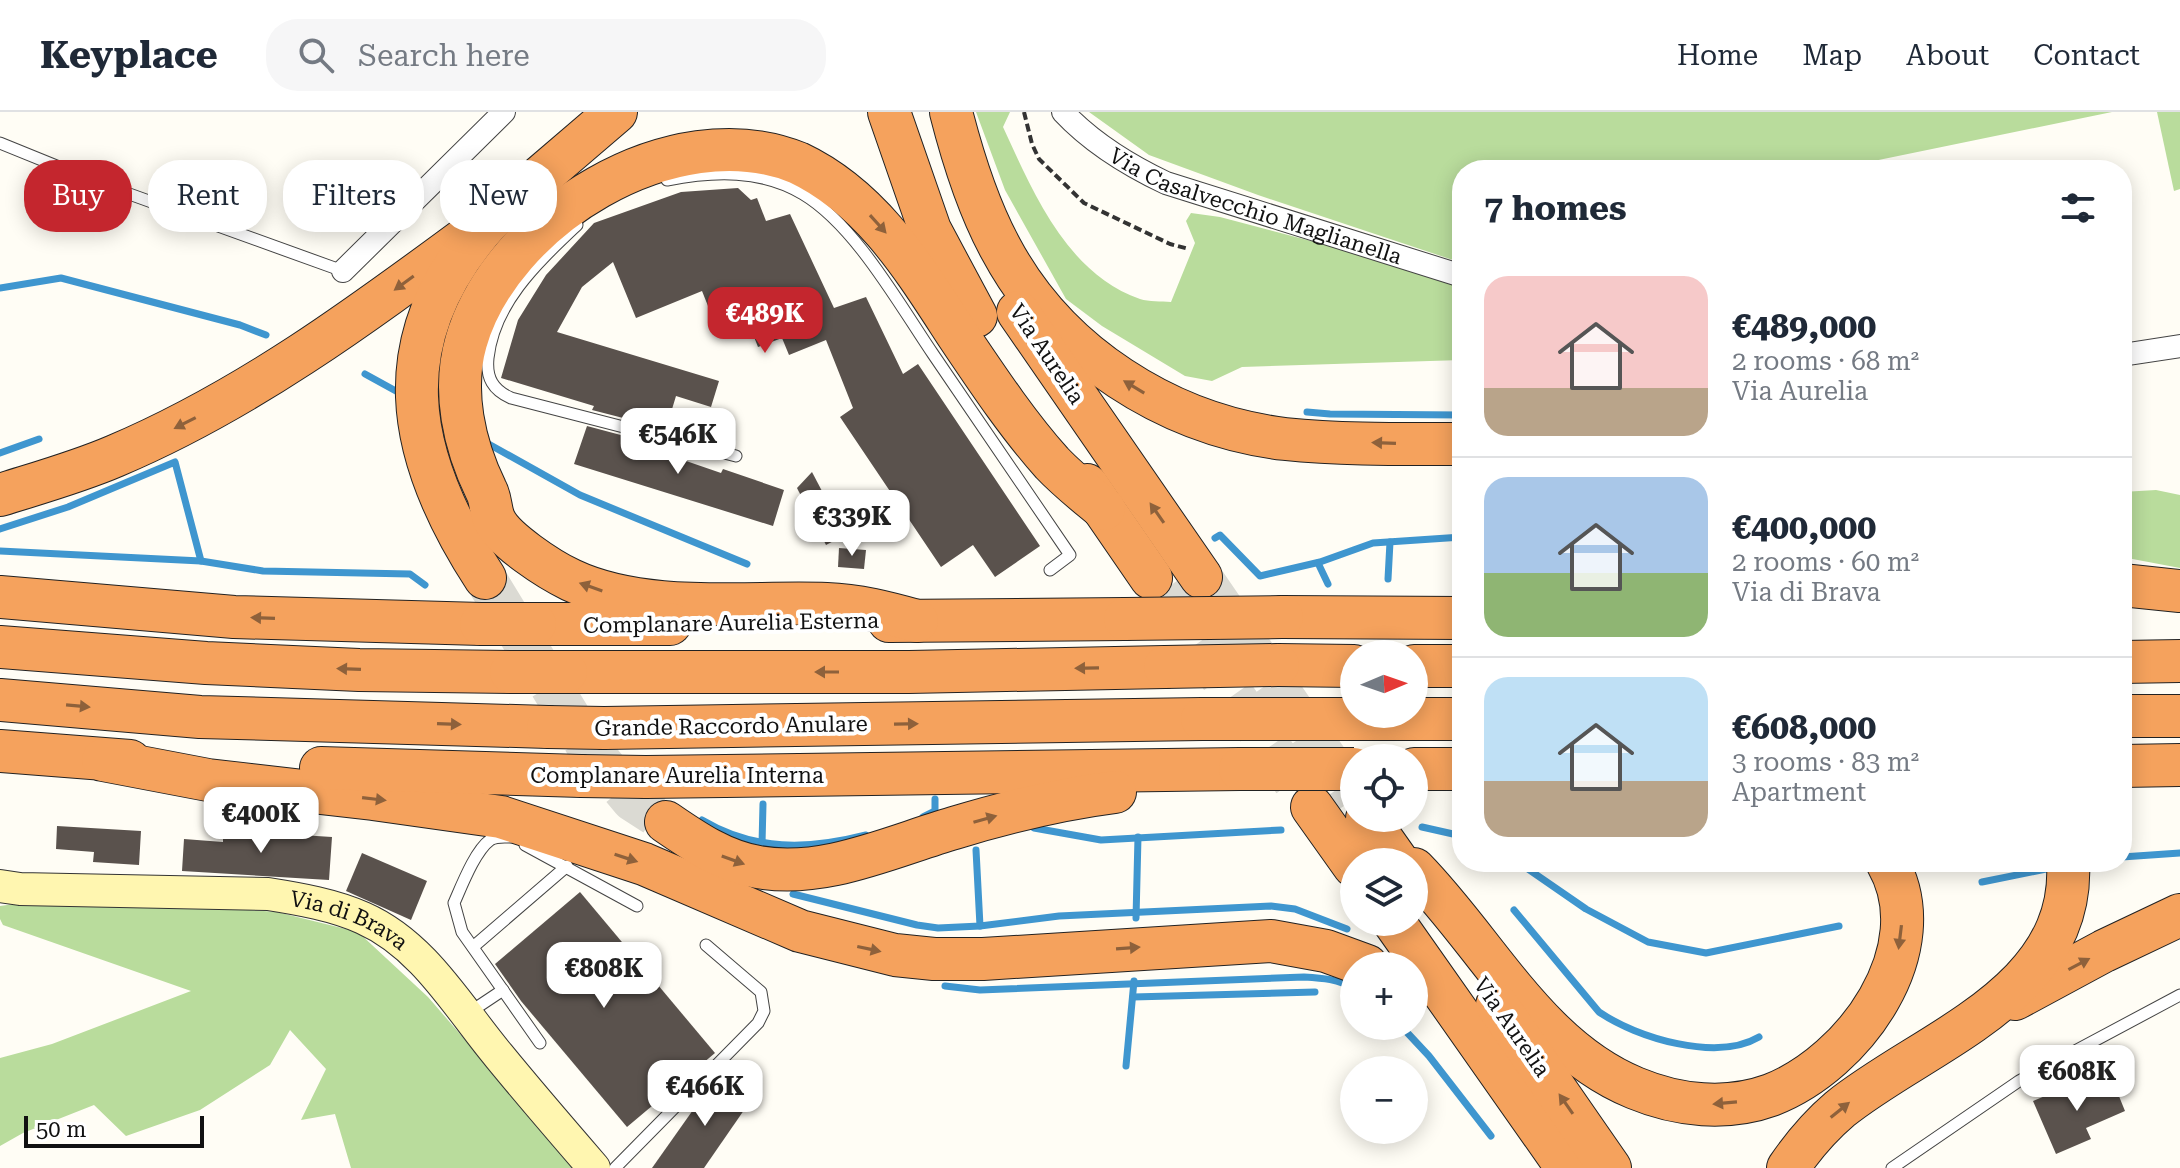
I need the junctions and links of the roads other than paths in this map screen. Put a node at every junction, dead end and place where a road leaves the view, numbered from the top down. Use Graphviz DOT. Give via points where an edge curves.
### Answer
graph roads {
  1 [pos="504,112"];
  2 [pos="616,112"];
  3 [pos="889,112"];
  4 [pos="929,112"];
  5 [pos="951,112"];
  6 [pos="1063,112"];
  7 [pos="0,143"];
  8 [pos="557,163"];
  9 [pos="656,183"];
  10 [pos="590,216"];
  11 [pos="473,232"];
  12 [pos="481,232"];
  13 [pos="343,271"];
  14 [pos="1452,273"];
  15 [pos="2180,346"];
  16 [pos="2132,353"];
  17 [pos="1452,444"];
  18 [pos="736,456"];
  19 [pos="0,495"];
  20 [pos="1104,509"];
  21 [pos="1050,570"];
  22 [pos="1201,577"];
  23 [pos="485,578"];
  24 [pos="1151,578"];
  25 [pos="2132,586"];
  26 [pos="1452,591"];
  27 [pos="2180,591"];
  28 [pos="0,597"];
  29 [pos="2132,612"];
  30 [pos="2180,612"];
  31 [pos="1297,616"];
  32 [pos="1452,618"];
  33 [pos="917,621"];
  34 [pos="0,647"];
  35 [pos="2180,661"];
  36 [pos="2132,662"];
  37 [pos="1338,666"];
  38 [pos="1428,666"];
  39 [pos="1452,666"];
  40 [pos="0,700"];
  41 [pos="2132,716"];
  42 [pos="2180,716"];
  43 [pos="1452,719"];
  44 [pos="0,751"];
  45 [pos="103,760"];
  46 [pos="2180,765"];
  47 [pos="2132,766"];
  48 [pos="1220,769"];
  49 [pos="1340,769"];
  50 [pos="1312,807"];
  51 [pos="666,822"];
  52 [pos="1378,848"];
  53 [pos="567,866"];
  54 [pos="1891,872"];
  55 [pos="2068,872"];
  56 [pos="0,886"];
  57 [pos="1428,888"];
  58 [pos="637,906"];
  59 [pos="1428,906"];
  60 [pos="2180,915"];
  61 [pos="1404,936"];
  62 [pos="706,945"];
  63 [pos="473,947"];
  64 [pos="1340,956"];
  65 [pos="503,990"];
  66 [pos="2180,995"];
  67 [pos="466,1015"];
  68 [pos="1986,1015"];
  69 [pos="1428,1017"];
  70 [pos="540,1043"];
  71 [pos="594,1168"];
  72 [pos="615,1168"];
  73 [pos="1543,1168"];
  74 [pos="1567,1168"];
  75 [pos="1610,1168"];
  76 [pos="1788,1168"];
  77 [pos="1892,1168"];
  1 -- 13 [label="street"];
  2 -- 8 [label="highway"];
  3 -- 20 [label="highway, Via Aurelia" via="923,213 956,281 1012,377"];
  22 -- 4 [label="highway, Via Aurelia, one-way" via="1002,288 957,197"];
  17 -- 5 [label="highway, one-way" via="1284,439 1219,424 1135,389 1077,346 1018,276 983,210"];
  6 -- 14 [label="street, Via Casalvecchio Maglianella" via="1123,160 1166,183"];
  7 -- 13 [label="lane"];
  9 -- 21 [label="lane" via="716,173 754,176 798,191 834,218 908,316 1070,555"];
  10 -- 18 [label="lane" via="539,261 511,296 492,338 490,382 511,398"];
  11 -- 19 [label="highway, one-way" via="320,343 229,400 113,457"];
  12 -- 23 [label="highway" via="446,280 427,324 417,372 418,421 430,474"];
  15 -- 16 [label="street"];
  20 -- 24 [label="highway, Via Aurelia"];
  33 -- 20 [label="highway, one-way" via="831,604 637,599 595,589 527,554 495,521 468,445 461,401 465,344 478,307 525,242 616,175 664,154 715,145 789,159 840,188 871,216 934,296 1036,444"];
  25 -- 27 [label="highway"];
  26 -- 31 [label="highway"];
  33 -- 28 [label="highway, Complanare Aurelia Esterna, one-way, bridge" via="481,624 234,617"];
  29 -- 30 [label="highway"];
  31 -- 32 [label="highway, Complanare Aurelia Esterna"];
  31 -- 33 [label="highway, Complanare Aurelia Esterna, bridge"];
  37 -- 34 [label="highway, one-way, bridge" via="909,672 359,670"];
  35 -- 36 [label="highway"];
  38 -- 39 [label="highway"];
  40 -- 43 [label="highway, Grande Raccordo Anulare, one-way, bridge" via="200,717 604,728"];
  41 -- 42 [label="highway"];
  44 -- 45 [label="highway, Complanare Aurelia Interna"];
  45 -- 48 [label="highway, Complanare Aurelia Interna, bridge" via="646,777"];
  45 -- 64 [label="highway, one-way" via="208,780 501,817 644,864 800,931 895,955 983,959 1271,941"];
  46 -- 47 [label="highway"];
  48 -- 49 [label="highway, Complanare Aurelia Interna, bridge"];
  51 -- 48 [label="highway, one-way" via="729,859 759,868 817,868 989,817"];
  50 -- 52 [label="highway"];
  53 -- 58 [label="lane"];
  53 -- 63 [label="lane"];
  53 -- 63 [label="lane" via="510,837 490,840 454,903 462,932"];
  54 -- 57 [label="highway, one-way" via="1899,893 1901,940 1885,988 1869,1014 1837,1052 1791,1085 1754,1099 1713,1105 1675,1101 1634,1088 1575,1053 1531,1010"];
  55 -- 68 [label="highway" via="2063,912 2044,951"];
  56 -- 67 [label="street, Via di Brava" via="268,894 332,907 397,938"];
  75 -- 59 [label="highway, Via Aurelia, one-way"];
  68 -- 60 [label="highway, one-way"];
  61 -- 74 [label="highway, Via Aurelia"];
  62 -- 72 [label="lane" via="761,992 764,1011"];
  63 -- 65 [label="lane"];
  65 -- 67 [label="lane"];
  65 -- 70 [label="lane"];
  66 -- 77 [label="lane" via="2019,1081"];
  67 -- 71 [label="street, Via di Brava"];
  76 -- 68 [label="highway, one-way" via="1842,1107"];
  69 -- 73 [label="highway"];
}
